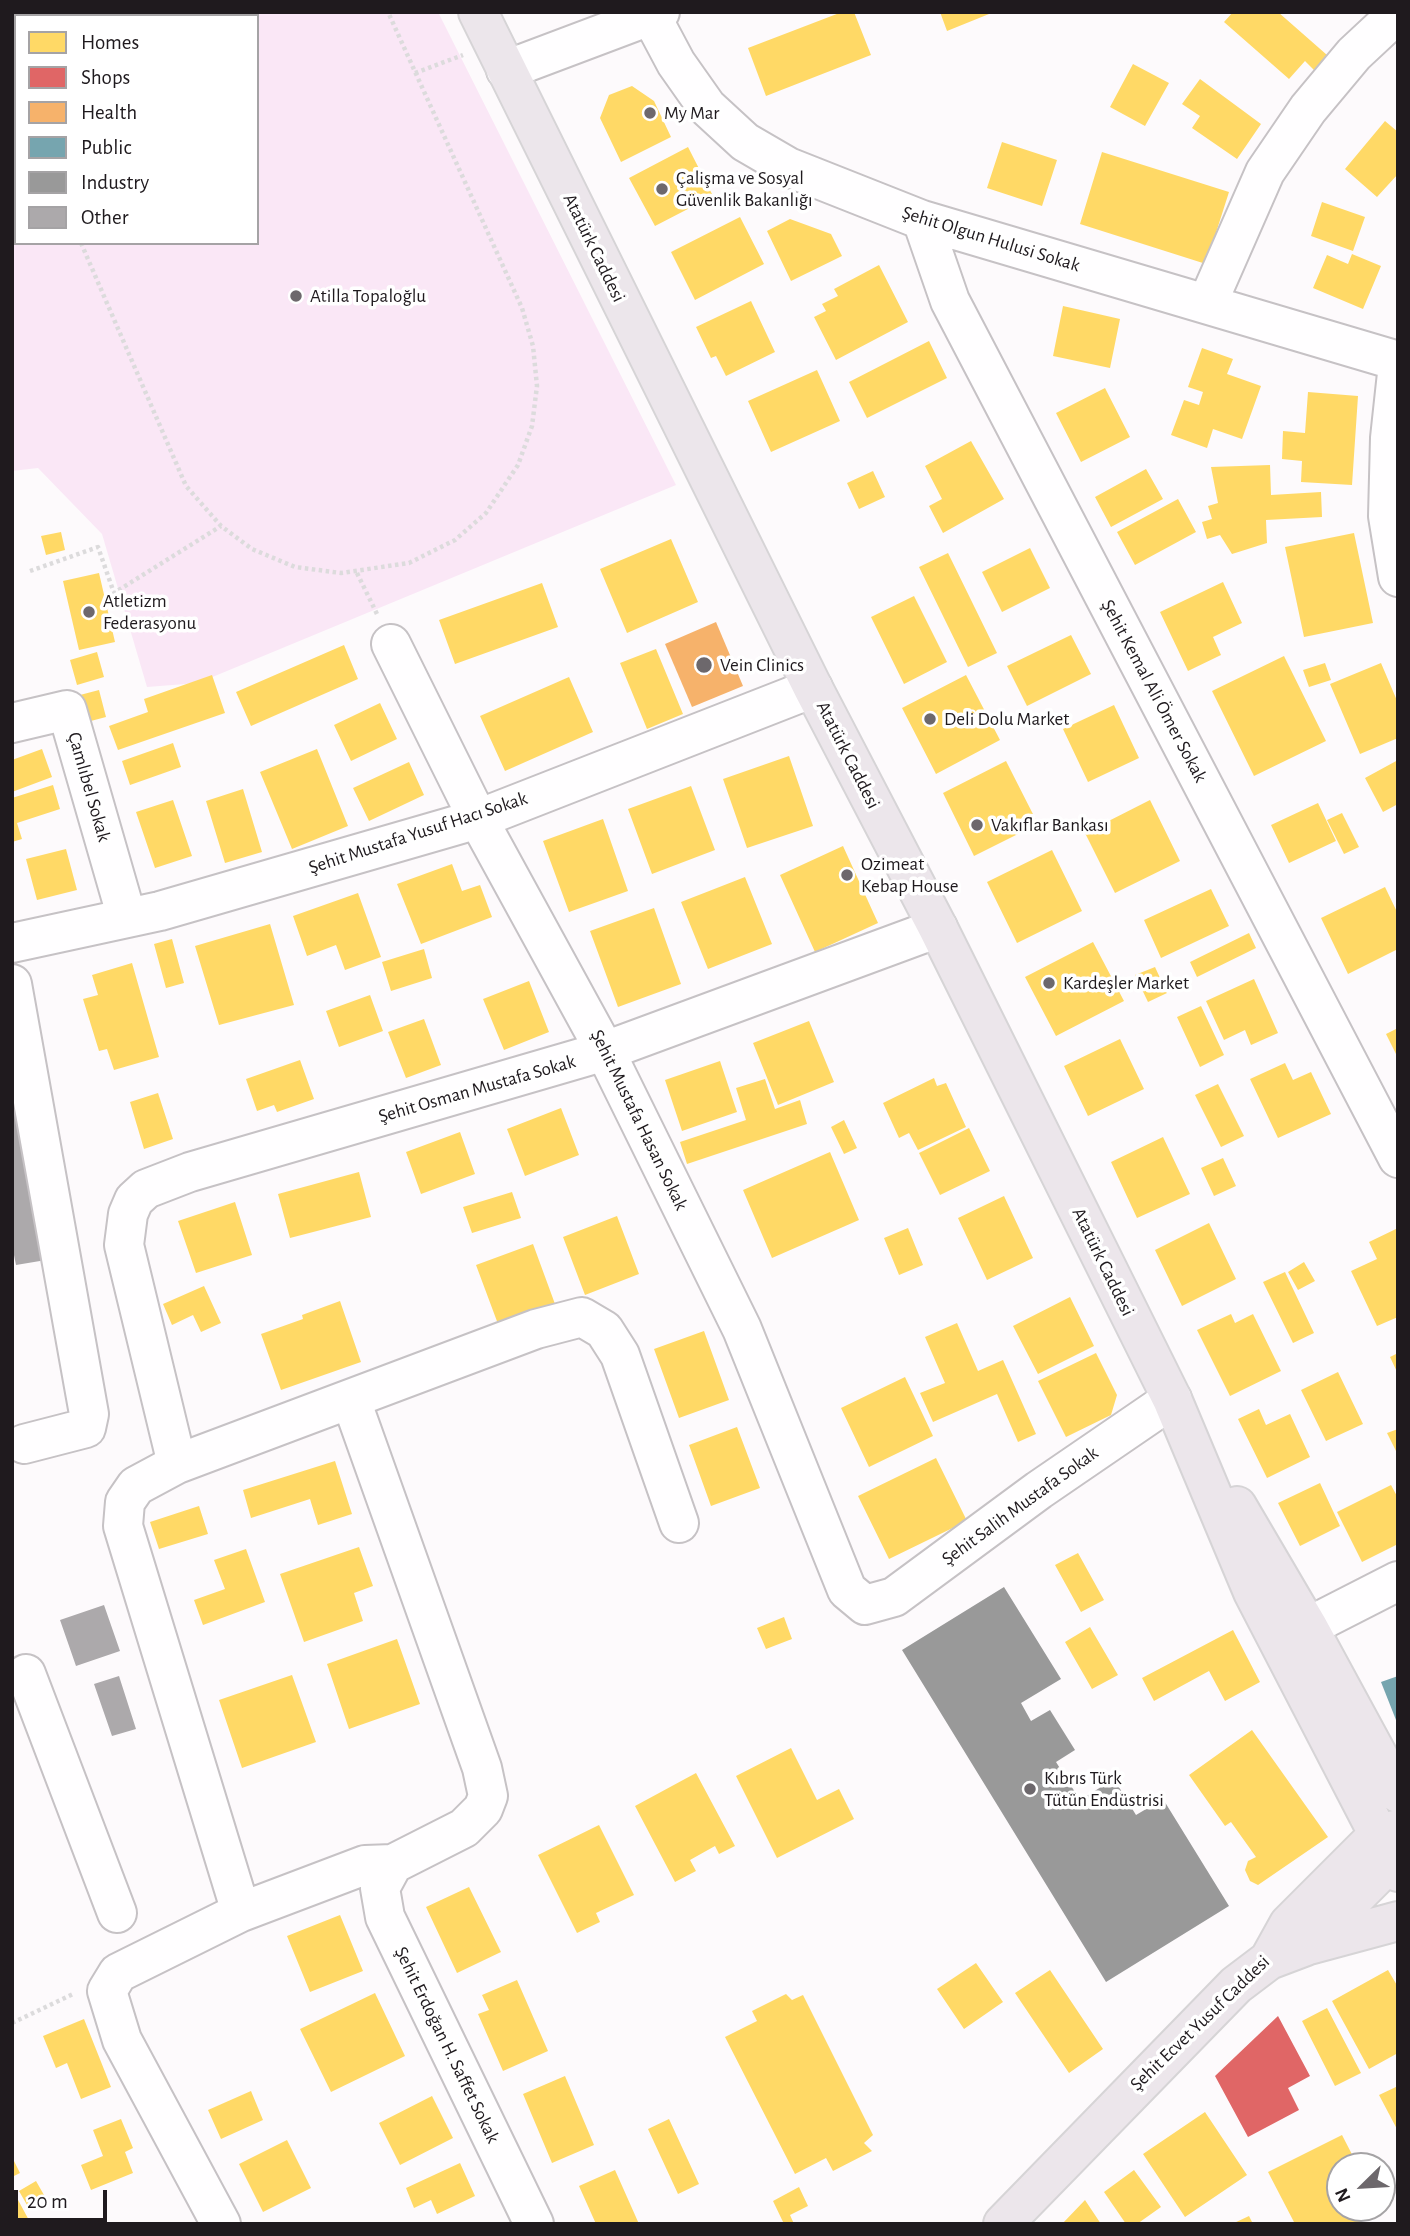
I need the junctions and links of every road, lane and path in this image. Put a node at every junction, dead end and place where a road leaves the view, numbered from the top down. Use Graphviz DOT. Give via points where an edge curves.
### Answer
graph roads {
  1 [pos="388,12"];
  2 [pos="1398,13"];
  3 [pos="656,14"];
  4 [pos="492,42"];
  5 [pos="415,73"];
  6 [pos="922,220"];
  7 [pos="81,245"];
  8 [pos="1207,304"];
  9 [pos="1398,362"];
  10 [pos="221,526"];
  11 [pos="30,570"];
  12 [pos="357,573"];
  13 [pos="1398,577"];
  14 [pos="391,643"];
  15 [pos="813,688"];
  16 [pos="12,723"];
  17 [pos="478,819"];
  18 [pos="127,918"];
  19 [pos="938,928"];
  20 [pos="12,943"];
  21 [pos="12,984"];
  22 [pos="606,1051"];
  23 [pos="1398,1158"];
  24 [pos="351,1399"];
  25 [pos="1177,1410"];
  26 [pos="24,1444"];
  27 [pos="177,1464"];
  28 [pos="679,1523"];
  29 [pos="1398,1581"];
  30 [pos="865,1605"];
  31 [pos="1308,1627"];
  32 [pos="26,1674"];
  33 [pos="1370,1756"];
  34 [pos="1398,1793"];
  35 [pos="1393,1849"];
  36 [pos="393,1864"];
  37 [pos="1327,1886"];
  38 [pos="241,1912"];
  39 [pos="117,1913"];
  40 [pos="1398,1922"];
  41 [pos="1306,1945"];
  42 [pos="1269,1960"];
  43 [pos="107,1991"];
  44 [pos="12,2023"];
  45 [pos="221,2224"];
  46 [pos="534,2224"];
  47 [pos="1003,2224"];
  1 -- 5 [label="path"];
  2 -- 8 [label="street" via="1354,54 1316,99 1265,172"];
  3 -- 4 [label="street"];
  3 -- 6 [label="street, Şehit Olgun Hulusi Sokak" via="691,86 724,126 788,167"];
  4 -- 5 [label="path"];
  4 -- 15 [label="main road, Atatürk Caddesi"];
  5 -- 12 [label="path" via="522,308 533,346 537,386 532,426 518,465 486,513 455,540 409,563"];
  6 -- 8 [label="street, Şehit Olgun Hulusi Sokak"];
  6 -- 23 [label="street, Şehit Kemal Ali Ömer Sokak" via="950,301"];
  7 -- 10 [label="path" via="186,485"];
  8 -- 9 [label="street, Şehit Olgun Hulusi Sokak"];
  9 -- 13 [label="street" via="1388,516"];
  10 -- 11 [label="path" via="114,593 98,547"];
  10 -- 12 [label="path" via="252,549 295,566"];
  12 -- 14 [label="path"];
  14 -- 17 [label="street, Şehit Mustafa Hasan Sokak"];
  15 -- 17 [label="street, Şehit Mustafa Yusuf Hacı Sokak"];
  15 -- 19 [label="main road, Atatürk Caddesi"];
  16 -- 18 [label="street, Çamlıbel Sokak" via="67,710"];
  17 -- 18 [label="street, Şehit Mustafa Yusuf Hacı Sokak"];
  17 -- 22 [label="street, Şehit Mustafa Hasan Sokak"];
  18 -- 20 [label="street, Şehit Mustafa Yusuf Hacı Sokak"];
  19 -- 22 [label="street, Şehit Osman Mustafa Sokak"];
  19 -- 25 [label="main road, Atatürk Caddesi"];
  21 -- 26 [label="street" via="89,1414 86,1428"];
  22 -- 27 [label="street, Şehit Osman Mustafa Sokak" via="190,1172 146,1189 134,1200 124,1245"];
  22 -- 30 [label="street, Şehit Mustafa Hasan Sokak" via="742,1329 847,1590"];
  24 -- 27 [label="street"];
  24 -- 28 [label="street" via="536,1329 582,1317 604,1330 620,1355"];
  24 -- 36 [label="street" via="488,1784 483,1809 474,1820"];
  25 -- 30 [label="street, Şehit Salih Mustafa Sokak" via="1039,1490 894,1597"];
  25 -- 31 [label="main road, Atatürk Caddesi"];
  25 -- 33 [label="main road, Atatürk Caddesi" via="1253,1592"];
  27 -- 38 [label="street" via="130,1493 123,1527"];
  29 -- 31 [label="street"];
  31 -- 33 [label="main road, Atatürk Caddesi"];
  32 -- 39 [label="street"];
  33 -- 34 [label="main road, Atatürk Caddesi"];
  33 -- 35 [label="main road, Atatürk Caddesi"];
  33 -- 37 [label="main road" via="1347,1810 1343,1846"];
  35 -- 37 [label="main road, Şehit Ecvet Yusuf Caddesi"];
  35 -- 41 [label="main road"];
  36 -- 38 [label="street" via="365,1864"];
  36 -- 46 [label="street, Şehit Erdoğan H. Saffet Sokak" via="380,1888 385,1917"];
  37 -- 42 [label="main road, Şehit Ecvet Yusuf Caddesi" via="1289,1924"];
  38 -- 43 [label="street" via="118,1973"];
  40 -- 41 [label="main road"];
  41 -- 42 [label="main road"];
  42 -- 47 [label="main road, Şehit Ecvet Yusuf Caddesi" via="1236,1985"];
  43 -- 44 [label="path" via="81,1990"];
  43 -- 45 [label="street" via="122,2040"];
}
